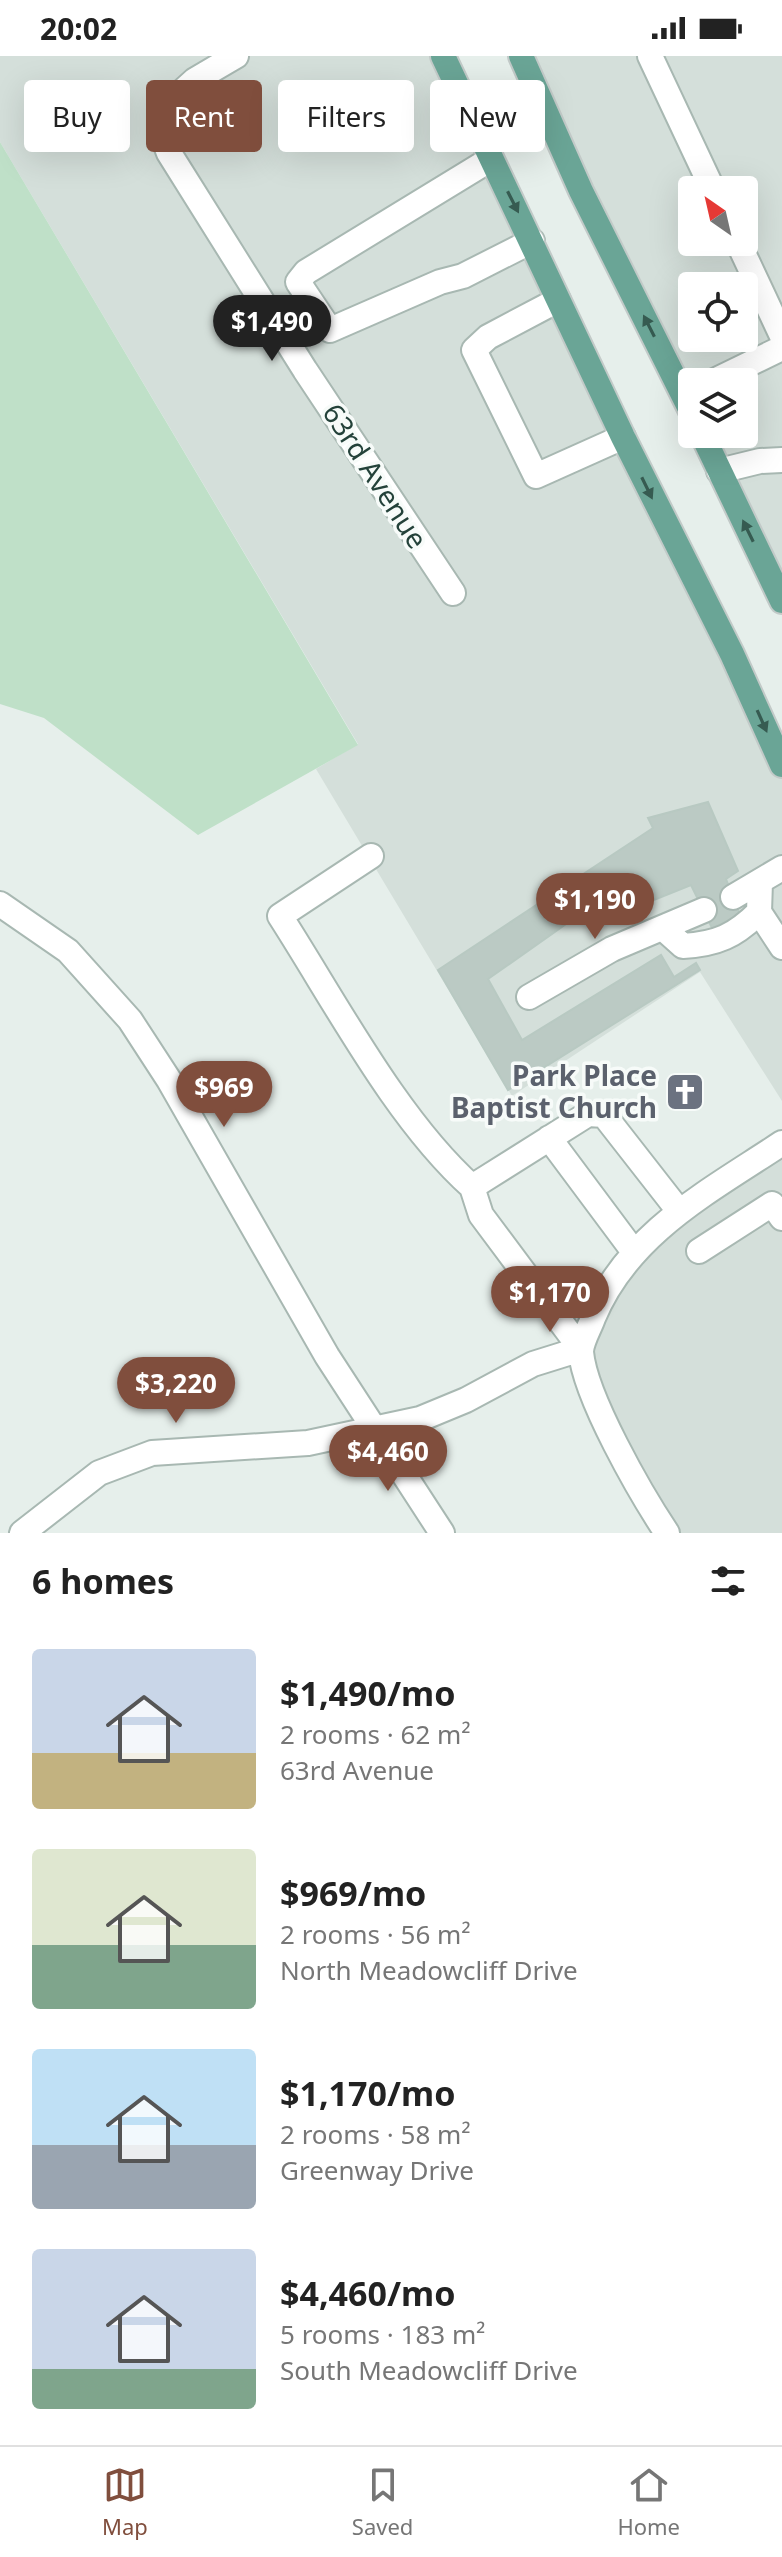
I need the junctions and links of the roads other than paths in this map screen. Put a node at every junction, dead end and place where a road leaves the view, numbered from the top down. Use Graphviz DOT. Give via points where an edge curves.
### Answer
graph roads {
  1 [pos="236,56"];
  2 [pos="443,56"];
  3 [pos="521,56"];
  4 [pos="650,56"];
  5 [pos="491,159"];
  6 [pos="706,176"];
  7 [pos="532,241"];
  8 [pos="745,256"];
  9 [pos="558,300"];
  10 [pos="782,336"];
  11 [pos="782,348"];
  12 [pos="741,368"];
  13 [pos="678,379"];
  14 [pos="623,437"];
  15 [pos="708,448"];
  16 [pos="782,460"];
  17 [pos="719,471"];
  18 [pos="453,593"];
  19 [pos="782,601"];
  20 [pos="782,765"];
  21 [pos="371,856"];
  22 [pos="782,868"];
  23 [pos="760,882"];
  24 [pos="733,897"];
  25 [pos="0,904"];
  26 [pos="704,910"];
  27 [pos="759,912"];
  28 [pos="664,929"];
  29 [pos="782,947"];
  30 [pos="529,997"];
  31 [pos="549,1138"];
  32 [pos="778,1155"];
  33 [pos="472,1187"];
  34 [pos="779,1207"];
  35 [pos="679,1211"];
  36 [pos="699,1251"];
  37 [pos="634,1252"];
  38 [pos="581,1349"];
  39 [pos="376,1428"];
  40 [pos="47,1524"];
  41 [pos="22,1533"];
  42 [pos="442,1533"];
  43 [pos="667,1533"];
  1 -- 18 [label="street, 63rd Avenue" via="195,80 163,109 169,153"];
  2 -- 5 [label="main road"];
  13 -- 3 [label="main road, one-way" via="581,191"];
  4 -- 6 [label="street"];
  5 -- 7 [label="main road, one-way"];
  5 -- 7 [label="street" via="306,272 298,282 330,330 463,276"];
  7 -- 9 [label="main road"];
  8 -- 10 [label="street"];
  9 -- 14 [label="main road"];
  9 -- 14 [label="street" via="488,337 474,350 536,476"];
  11 -- 12 [label="street"];
  14 -- 20 [label="main road, one-way"];
  15 -- 17 [label="main road"];
  16 -- 17 [label="street"];
  19 -- 17 [label="main road, one-way"];
  21 -- 33 [label="street" via="280,916 391,1088 443,1161"];
  22 -- 23 [label="street"];
  23 -- 24 [label="street"];
  23 -- 27 [label="street"];
  25 -- 39 [label="street" via="68,951 130,1020 327,1356"];
  26 -- 28 [label="street"];
  27 -- 28 [label="street" via="741,931 714,944 683,946"];
  27 -- 29 [label="street"];
  28 -- 30 [label="street" via="612,949"];
  31 -- 33 [label="street"];
  31 -- 35 [label="street" via="588,1114 604,1115"];
  31 -- 37 [label="street"];
  32 -- 35 [label="street"];
  33 -- 38 [label="street" via="481,1215"];
  34 -- 36 [label="street"];
  35 -- 37 [label="street"];
  37 -- 38 [label="street" via="599,1305"];
  38 -- 39 [label="street" via="533,1364 420,1419"];
  38 -- 43 [label="street" via="591,1389 641,1494"];
  39 -- 40 [label="street" via="308,1443 152,1453 99,1473"];
  39 -- 42 [label="street"];
  40 -- 41 [label="street"];
}
